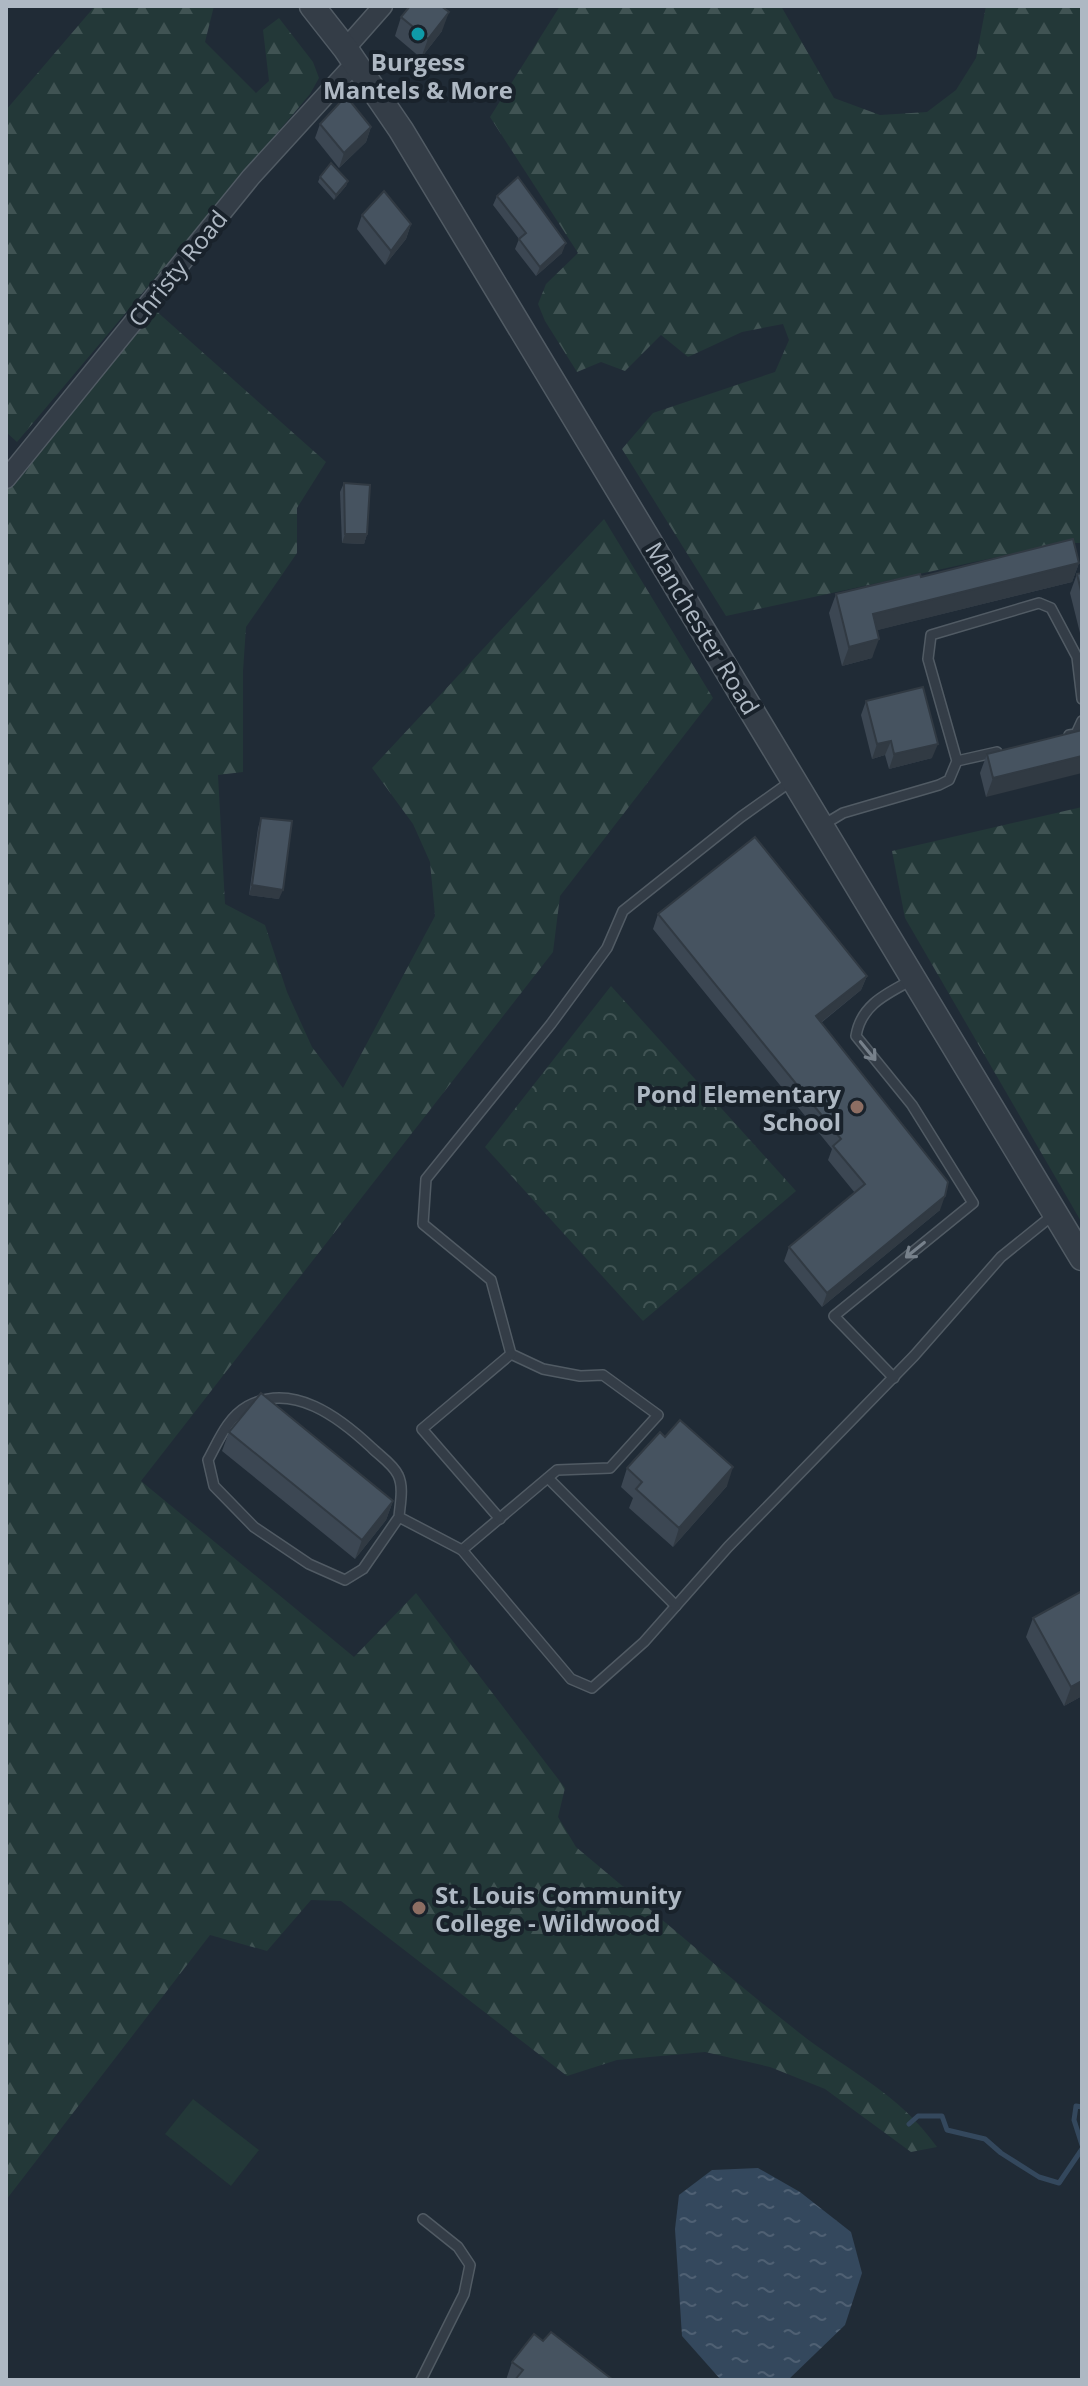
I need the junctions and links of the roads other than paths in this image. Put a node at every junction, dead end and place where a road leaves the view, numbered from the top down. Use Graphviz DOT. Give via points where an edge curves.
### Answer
graph roads {
  1 [pos="312,6"];
  2 [pos="383,6"];
  3 [pos="350,56"];
  4 [pos="6,479"];
  5 [pos="1082,699"];
  6 [pos="1082,721"];
  7 [pos="1062,737"];
  8 [pos="1002,751"];
  9 [pos="957,761"];
  10 [pos="794,779"];
  11 [pos="823,825"];
  12 [pos="915,978"];
  13 [pos="1056,1212"];
  14 [pos="1082,1258"];
  15 [pos="511,1354"];
  16 [pos="894,1378"];
  17 [pos="548,1478"];
  18 [pos="399,1517"];
  19 [pos="500,1519"];
  20 [pos="462,1550"];
  21 [pos="676,1606"];
  22 [pos="423,2219"];
  23 [pos="421,2380"];
  1 -- 3 [label="street, Manchester Road"];
  2 -- 3 [label="street, Christy Road"];
  3 -- 4 [label="street, Christy Road"];
  3 -- 10 [label="street, Manchester Road" via="409,143"];
  5 -- 9 [label="lane" via="1077,657 1051,608 1039,603 931,635 928,659"];
  6 -- 7 [label="lane" via="1076,734"];
  8 -- 9 [label="lane"];
  9 -- 11 [label="lane" via="949,780 939,785 843,813"];
  10 -- 11 [label="street, Manchester Road"];
  10 -- 15 [label="lane" via="623,911 607,948 426,1179 423,1224 491,1280"];
  11 -- 12 [label="street, Manchester Road"];
  12 -- 13 [label="street, Manchester Road"];
  12 -- 16 [label="lane, one-way" via="865,1010 856,1036 912,1105 973,1203 834,1316"];
  13 -- 14 [label="street, Manchester Road"];
  13 -- 16 [label="lane" via="1001,1257"];
  15 -- 17 [label="lane" via="543,1369 603,1375 658,1415 610,1468 557,1470"];
  15 -- 19 [label="lane" via="422,1429"];
  16 -- 21 [label="lane"];
  17 -- 19 [label="lane"];
  17 -- 21 [label="lane"];
  18 -- 18 [label="lane" via="401,1484 396,1471 310,1402 274,1396 247,1406 229,1420 208,1460 214,1486 254,1527 309,1564 345,1580 363,1569"];
  18 -- 20 [label="lane"];
  19 -- 20 [label="lane"];
  20 -- 21 [label="lane" via="571,1679 592,1688"];
  22 -- 23 [label="lane" via="458,2247 470,2265 464,2294"];
}
